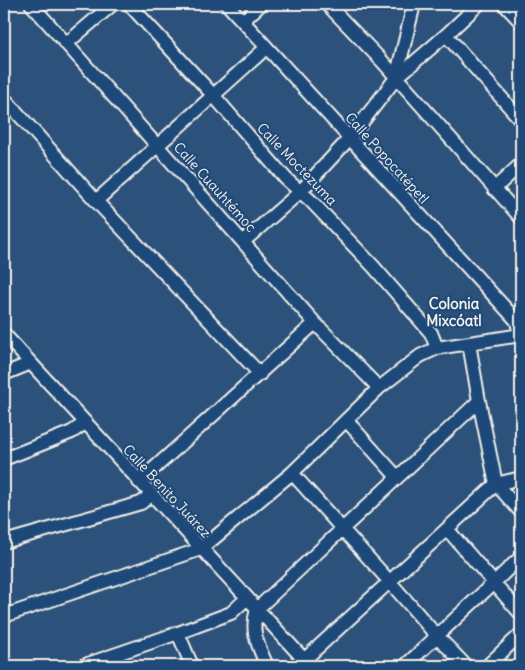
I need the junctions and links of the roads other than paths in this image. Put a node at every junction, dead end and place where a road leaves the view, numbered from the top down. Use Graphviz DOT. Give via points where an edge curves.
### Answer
graph roads {
  1 [pos="31,4"];
  2 [pos="113,4"];
  3 [pos="129,4"];
  4 [pos="226,4"];
  5 [pos="262,4"];
  6 [pos="327,4"];
  7 [pos="414,4"];
  8 [pos="478,4"];
  9 [pos="504,4"];
  10 [pos="243,21"];
  11 [pos="521,22"];
  12 [pos="446,35"];
  13 [pos="67,43"];
  14 [pos="266,48"];
  15 [pos="396,78"];
  16 [pos="214,95"];
  17 [pos="4,98"];
  18 [pos="521,120"];
  19 [pos="350,139"];
  20 [pos="158,144"];
  21 [pos="521,164"];
  22 [pos="494,189"];
  23 [pos="300,192"];
  24 [pos="96,201"];
  25 [pos="521,218"];
  26 [pos="244,242"];
  27 [pos="315,323"];
  28 [pos="4,334"];
  29 [pos="521,335"];
  30 [pos="469,343"];
  31 [pos="437,348"];
  32 [pos="31,363"];
  33 [pos="4,374"];
  34 [pos="260,374"];
  35 [pos="379,388"];
  36 [pos="479,401"];
  37 [pos="346,420"];
  38 [pos="85,423"];
  39 [pos="4,459"];
  40 [pos="292,473"];
  41 [pos="397,477"];
  42 [pos="521,478"];
  43 [pos="138,482"];
  44 [pos="496,484"];
  45 [pos="151,495"];
  46 [pos="521,512"];
  47 [pos="342,528"];
  48 [pos="447,529"];
  49 [pos="4,542"];
  50 [pos="200,548"];
  51 [pos="521,557"];
  52 [pos="390,582"];
  53 [pos="493,583"];
  54 [pos="246,599"];
  55 [pos="257,609"];
  56 [pos="521,614"];
  57 [pos="4,616"];
  58 [pos="178,633"];
  59 [pos="521,634"];
  60 [pos="436,635"];
  61 [pos="113,661"];
  62 [pos="307,663"];
  63 [pos="82,666"];
  64 [pos="192,666"];
  65 [pos="267,666"];
  66 [pos="405,666"];
  67 [pos="466,666"];
  68 [pos="487,666"];
  1 -- 13 [label="street, Calle Cuauhtémoc"];
  2 -- 13 [label="street"];
  3 -- 16 [label="street, Calle Moctezuma"];
  4 -- 10 [label="street, Calle Popocatépetl"];
  5 -- 10 [label="street"];
  6 -- 15 [label="street"];
  7 -- 15 [label="street"];
  8 -- 12 [label="street"];
  9 -- 11 [label="street"];
  10 -- 14 [label="street, Calle Popocatépetl"];
  12 -- 15 [label="street"];
  12 -- 18 [label="street"];
  13 -- 20 [label="street, Calle Cuauhtémoc"];
  14 -- 16 [label="street"];
  14 -- 19 [label="street, Calle Popocatépetl"];
  15 -- 19 [label="street"];
  15 -- 22 [label="street"];
  16 -- 20 [label="street"];
  16 -- 23 [label="street, Calle Moctezuma"];
  17 -- 24 [label="street"];
  19 -- 23 [label="street"];
  19 -- 29 [label="street, Calle Popocatépetl" via="516,322"];
  20 -- 24 [label="street"];
  20 -- 26 [label="street, Calle Cuauhtémoc"];
  21 -- 22 [label="street"];
  22 -- 25 [label="street"];
  23 -- 26 [label="street"];
  23 -- 31 [label="street, Calle Moctezuma" via="379,273 431,333"];
  24 -- 34 [label="street"];
  26 -- 27 [label="street, Calle Cuauhtémoc"];
  27 -- 34 [label="street"];
  27 -- 35 [label="street, Calle Cuauhtémoc"];
  28 -- 32 [label="street, Calle Benito Juárez"];
  29 -- 30 [label="street"];
  30 -- 31 [label="street"];
  30 -- 36 [label="street"];
  31 -- 35 [label="street" via="420,356"];
  32 -- 33 [label="street"];
  32 -- 38 [label="street, Calle Benito Juárez"];
  34 -- 43 [label="street"];
  35 -- 37 [label="street"];
  36 -- 41 [label="street"];
  36 -- 44 [label="street"];
  37 -- 40 [label="street"];
  37 -- 41 [label="street"];
  38 -- 39 [label="street" via="72,432"];
  38 -- 43 [label="street, Calle Benito Juárez"];
  40 -- 47 [label="street"];
  40 -- 50 [label="street"];
  41 -- 47 [label="street"];
  42 -- 44 [label="street"];
  43 -- 45 [label="street, Calle Benito Juárez"];
  44 -- 46 [label="street"];
  44 -- 48 [label="street"];
  45 -- 49 [label="street" via="141,503"];
  45 -- 50 [label="street, Calle Benito Juárez"];
  47 -- 52 [label="street"];
  47 -- 55 [label="street"];
  48 -- 52 [label="street"];
  48 -- 53 [label="street"];
  50 -- 54 [label="street, Calle Benito Juárez"];
  50 -- 57 [label="street"];
  51 -- 53 [label="street"];
  52 -- 60 [label="street"];
  52 -- 62 [label="street"];
  53 -- 56 [label="street"];
  53 -- 60 [label="street"];
  54 -- 55 [label="street, Calle Benito Juárez"];
  54 -- 58 [label="street" via="231,613"];
  55 -- 62 [label="street, Calle Benito Juárez"];
  55 -- 65 [label="street" via="254,632"];
  58 -- 61 [label="street"];
  58 -- 64 [label="street"];
  59 -- 68 [label="street"];
  60 -- 66 [label="street"];
  60 -- 67 [label="street"];
  61 -- 63 [label="street"];
}
